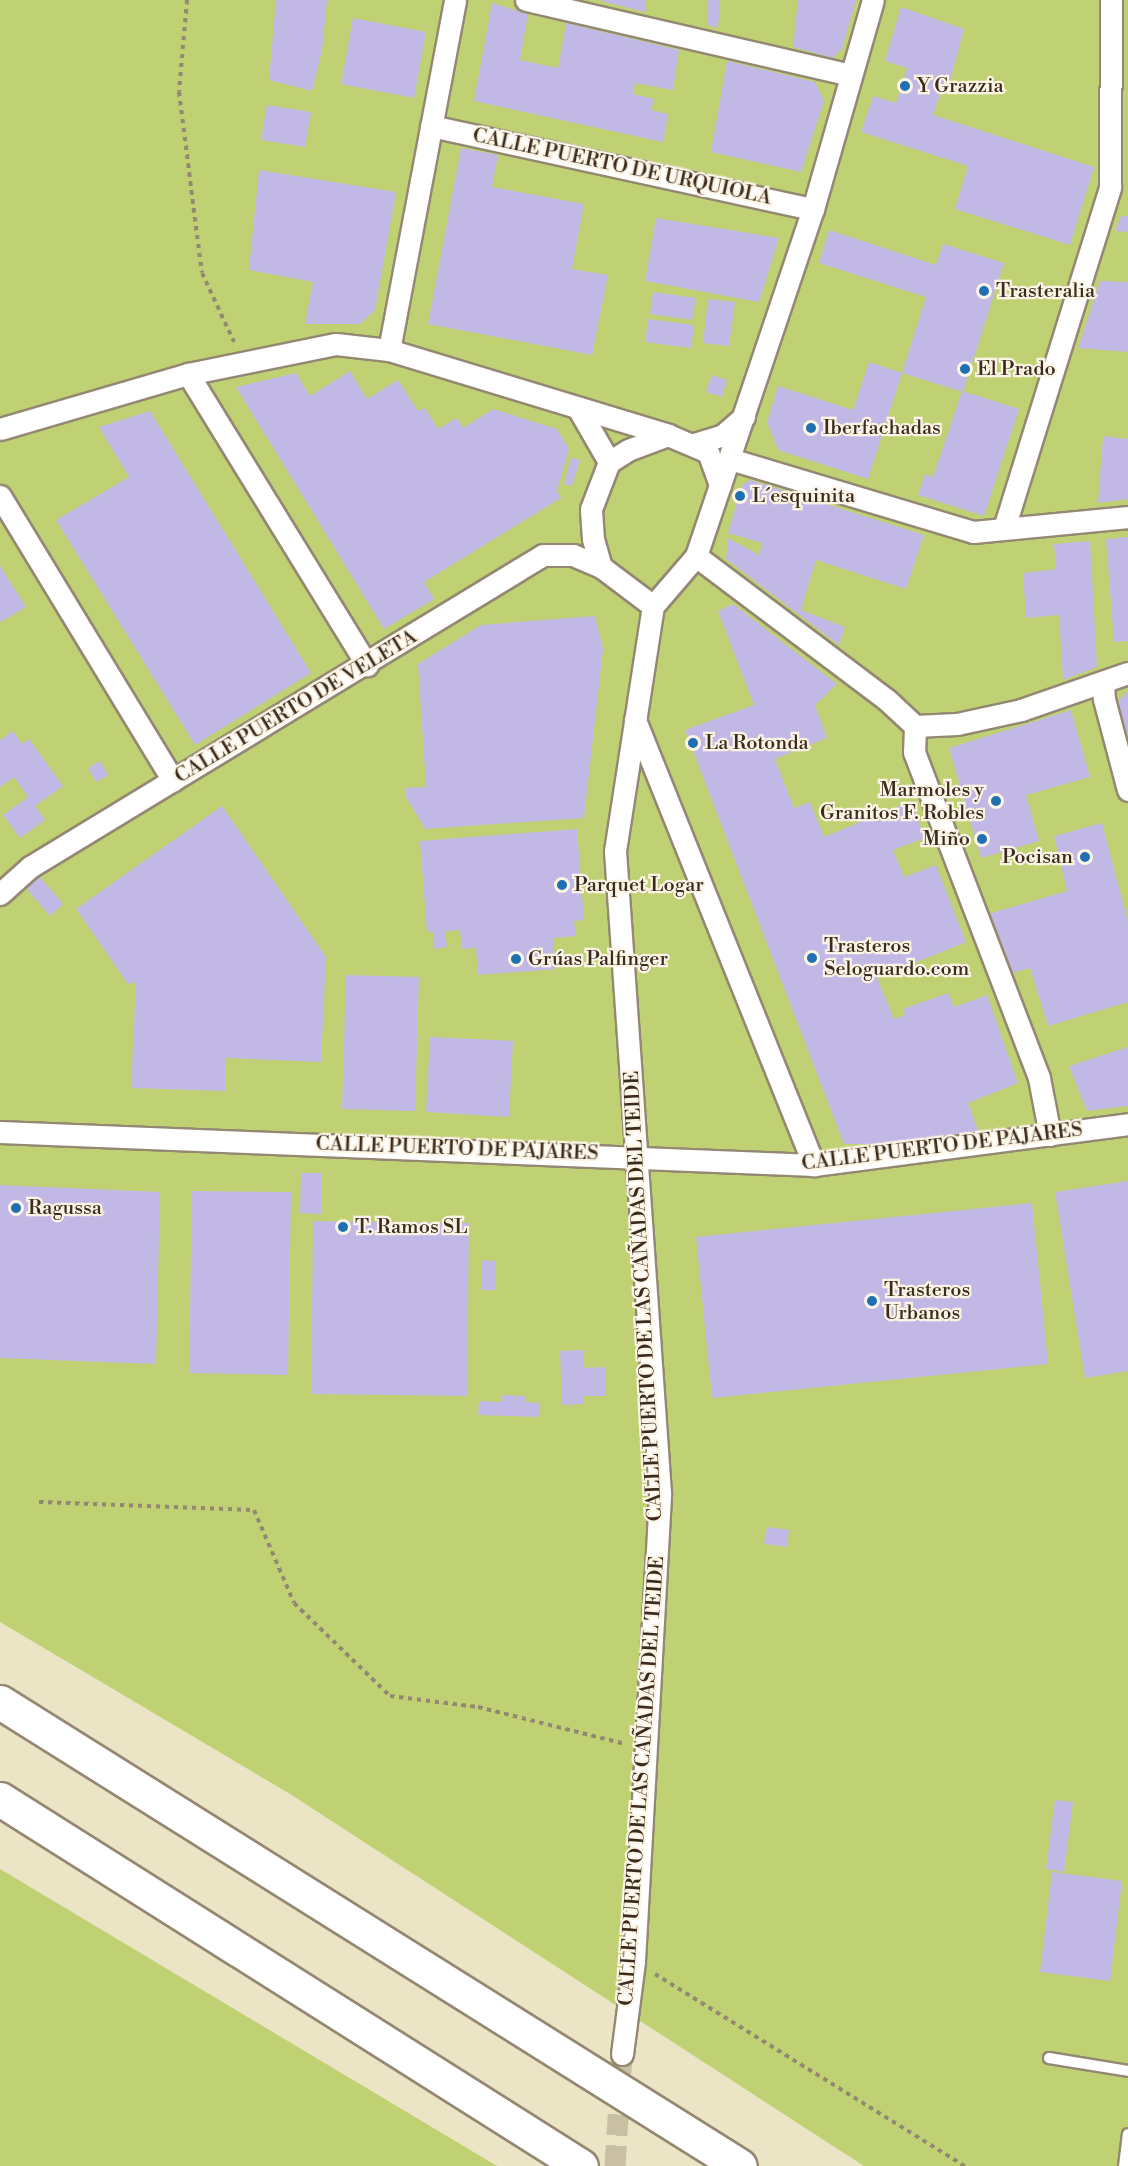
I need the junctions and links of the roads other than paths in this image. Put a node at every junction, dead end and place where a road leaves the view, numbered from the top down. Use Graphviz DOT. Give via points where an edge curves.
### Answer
graph roads {
  1 [pos="455,0"];
  2 [pos="526,0"];
  3 [pos="873,0"];
  4 [pos="1111,0"];
  5 [pos="850,75"];
  6 [pos="431,126"];
  7 [pos="813,208"];
  8 [pos="389,350"];
  9 [pos="188,374"];
  10 [pos="578,408"];
  11 [pos="744,417"];
  12 [pos="0,429"];
  13 [pos="668,435"];
  14 [pos="694,444"];
  15 [pos="730,459"];
  16 [pos="609,462"];
  17 [pos="720,486"];
  18 [pos="0,496"];
  19 [pos="1128,517"];
  20 [pos="1004,528"];
  21 [pos="696,556"];
  22 [pos="601,567"];
  23 [pos="653,606"];
  24 [pos="367,664"];
  25 [pos="1128,673"];
  26 [pos="1103,682"];
  27 [pos="634,719"];
  28 [pos="915,726"];
  29 [pos="173,782"];
  30 [pos="1128,790"];
  31 [pos="0,894"];
  32 [pos="1128,1124"];
  33 [pos="0,1132"];
  34 [pos="1050,1135"];
  35 [pos="637,1156"];
  36 [pos="814,1165"];
  37 [pos="0,1702"];
  38 [pos="0,1799"];
  39 [pos="622,2054"];
  40 [pos="1049,2058"];
  41 [pos="1128,2071"];
  42 [pos="1128,2134"];
  43 [pos="581,2166"];
  44 [pos="740,2166"];
  45 [pos="1124,2166"];
  1 -- 6 [label="street"];
  2 -- 5 [label="street"];
  3 -- 5 [label="street"];
  4 -- 20 [label="street" via="1110,188"];
  5 -- 7 [label="street"];
  6 -- 7 [label="street, CALLE PUERTO DE URQUIOLA"];
  6 -- 8 [label="street"];
  7 -- 11 [label="street"];
  8 -- 9 [label="street" via="336,344"];
  8 -- 10 [label="street"];
  9 -- 12 [label="street"];
  9 -- 24 [label="street"];
  10 -- 13 [label="street"];
  10 -- 16 [label="street"];
  11 -- 14 [label="street" via="723,435"];
  11 -- 15 [label="street"];
  13 -- 14 [label="street"];
  13 -- 16 [label="street" via="628,450"];
  14 -- 17 [label="street" via="708,452"];
  15 -- 17 [label="street"];
  15 -- 20 [label="street" via="973,532"];
  16 -- 22 [label="street" via="591,509 593,540"];
  17 -- 21 [label="street"];
  18 -- 29 [label="street"];
  19 -- 20 [label="street"];
  21 -- 23 [label="street"];
  21 -- 28 [label="street"];
  22 -- 23 [label="street"];
  22 -- 24 [label="street, CALLE PUERTO DE VELETA" via="573,555 543,555"];
  23 -- 27 [label="street, CALLE PUERTO DE LAS CAÑADAS DEL TEIDE"];
  24 -- 29 [label="street, CALLE PUERTO DE VELETA"];
  25 -- 26 [label="street"];
  26 -- 28 [label="street" via="1021,710 957,724"];
  26 -- 30 [label="street"];
  27 -- 35 [label="street, CALLE PUERTO DE LAS CAÑADAS DEL TEIDE" via="615,851"];
  27 -- 36 [label="street"];
  28 -- 34 [label="street" via="915,752 1039,1078"];
  29 -- 31 [label="street, CALLE PUERTO DE VELETA" via="30,867"];
  32 -- 34 [label="street, CALLE PUERTO DE PAJARES"];
  33 -- 35 [label="street, CALLE PUERTO DE PAJARES"];
  34 -- 36 [label="street, CALLE PUERTO DE PAJARES"];
  35 -- 36 [label="street, CALLE PUERTO DE PAJARES"];
  35 -- 39 [label="street, CALLE PUERTO DE LAS CAÑADAS DEL TEIDE" via="660,1493 634,1961"];
  37 -- 44 [label="highway"];
  38 -- 43 [label="highway"];
  40 -- 41 [label="lane"];
  42 -- 45 [label="lane"];
}
